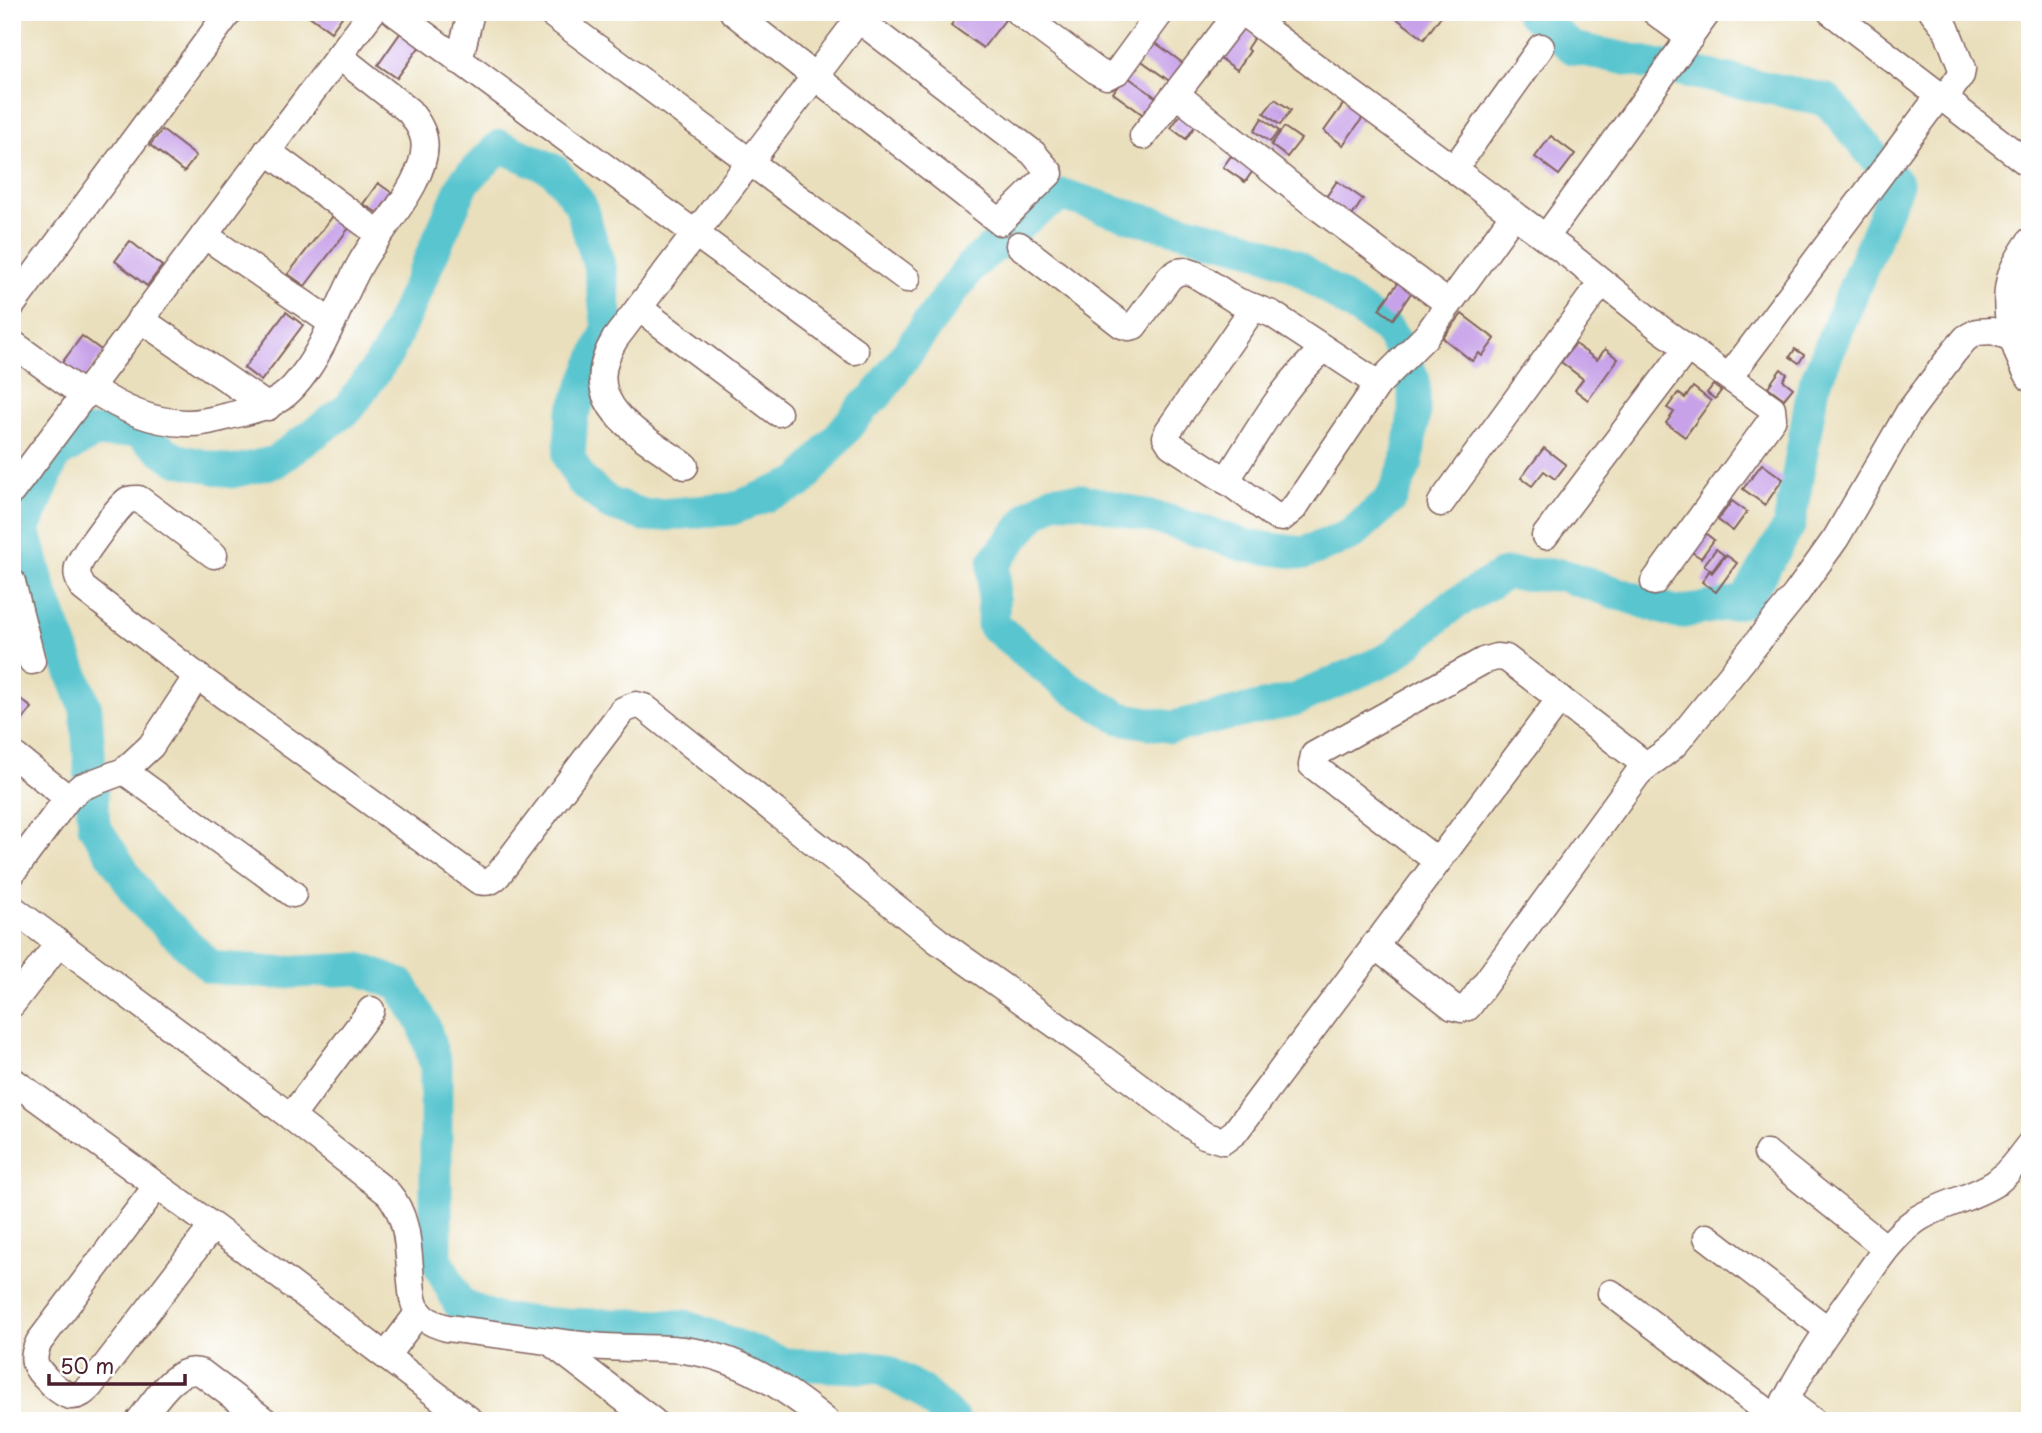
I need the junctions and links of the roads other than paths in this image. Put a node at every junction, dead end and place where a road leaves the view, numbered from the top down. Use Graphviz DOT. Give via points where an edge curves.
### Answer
graph roads {
  1 [pos="229,12"];
  2 [pos="372,12"];
  3 [pos="394,12"];
  4 [pos="471,12"];
  5 [pos="550,12"];
  6 [pos="733,12"];
  7 [pos="1018,12"];
  8 [pos="1161,12"];
  9 [pos="1241,12"];
  10 [pos="1655,12"];
  11 [pos="1708,12"];
  12 [pos="1830,12"];
  13 [pos="1940,14"];
  14 [pos="861,16"];
  15 [pos="1688,40"];
  16 [pos="1541,47"];
  17 [pos="339,56"];
  18 [pos="459,61"];
  19 [pos="816,75"];
  20 [pos="1176,94"];
  21 [pos="1941,97"];
  22 [pos="1143,136"];
  23 [pos="267,150"];
  24 [pos="750,162"];
  25 [pos="2030,166"];
  26 [pos="1454,169"];
  27 [pos="1514,214"];
  28 [pos="379,234"];
  29 [pos="694,234"];
  30 [pos="204,235"];
  31 [pos="1546,237"];
  32 [pos="2030,241"];
  33 [pos="1019,245"];
  34 [pos="907,279"];
  35 [pos="1602,282"];
  36 [pos="14,300"];
  37 [pos="1449,304"];
  38 [pos="1254,307"];
  39 [pos="639,308"];
  40 [pos="140,319"];
  41 [pos="332,323"];
  42 [pos="2013,338"];
  43 [pos="12,344"];
  44 [pos="1687,348"];
  45 [pos="1324,349"];
  46 [pos="855,351"];
  47 [pos="1386,375"];
  48 [pos="1729,377"];
  49 [pos="2030,378"];
  50 [pos="88,392"];
  51 [pos="268,407"];
  52 [pos="778,413"];
  53 [pos="685,466"];
  54 [pos="1226,481"];
  55 [pos="12,491"];
  56 [pos="1441,503"];
  57 [pos="1545,536"];
  58 [pos="214,555"];
  59 [pos="12,582"];
  60 [pos="1654,582"];
  61 [pos="32,661"];
  62 [pos="197,676"];
  63 [pos="1560,699"];
  64 [pos="12,754"];
  65 [pos="1646,765"];
  66 [pos="124,771"];
  67 [pos="83,789"];
  68 [pos="1437,861"];
  69 [pos="12,873"];
  70 [pos="293,894"];
  71 [pos="12,908"];
  72 [pos="59,943"];
  73 [pos="1374,944"];
  74 [pos="12,1004"];
  75 [pos="371,1010"];
  76 [pos="12,1080"];
  77 [pos="291,1117"];
  78 [pos="2030,1144"];
  79 [pos="1767,1153"];
  80 [pos="156,1187"];
  81 [pos="212,1227"];
  82 [pos="1707,1237"];
  83 [pos="1886,1248"];
  84 [pos="1611,1293"];
  85 [pos="419,1312"];
  86 [pos="1828,1330"];
  87 [pos="548,1340"];
  88 [pos="386,1356"];
  89 [pos="1779,1413"];
  90 [pos="138,1421"];
  91 [pos="265,1421"];
  92 [pos="471,1421"];
  93 [pos="653,1421"];
  94 [pos="826,1421"];
  95 [pos="1813,1421"];
  1 -- 36 [label="street"];
  2 -- 17 [label="street"];
  3 -- 18 [label="street"];
  4 -- 18 [label="street"];
  5 -- 24 [label="street"];
  6 -- 19 [label="street"];
  7 -- 8 [label="street" via="1107,76 1118,71"];
  9 -- 20 [label="street"];
  9 -- 26 [label="street"];
  10 -- 15 [label="street"];
  11 -- 15 [label="street"];
  12 -- 21 [label="street"];
  13 -- 21 [label="street" via="1962,69"];
  14 -- 19 [label="street"];
  14 -- 19 [label="street" via="1033,153 1049,173 1000,222"];
  15 -- 31 [label="street"];
  16 -- 26 [label="street"];
  17 -- 23 [label="street"];
  17 -- 28 [label="street" via="409,111 424,139 415,181"];
  18 -- 29 [label="street"];
  19 -- 24 [label="street"];
  20 -- 22 [label="street"];
  20 -- 37 [label="street"];
  21 -- 25 [label="street"];
  21 -- 48 [label="street"];
  23 -- 28 [label="street"];
  23 -- 30 [label="street"];
  24 -- 29 [label="street"];
  24 -- 34 [label="street"];
  26 -- 27 [label="street"];
  27 -- 31 [label="street"];
  27 -- 37 [label="street"];
  28 -- 41 [label="street"];
  29 -- 39 [label="street"];
  29 -- 46 [label="street"];
  30 -- 40 [label="street"];
  30 -- 41 [label="street"];
  31 -- 35 [label="street"];
  32 -- 42 [label="street" via="2011,275 2007,305"];
  33 -- 38 [label="street" via="1129,327 1178,272 1195,274"];
  35 -- 44 [label="street"];
  35 -- 56 [label="street"];
  37 -- 47 [label="street" via="1415,349"];
  38 -- 45 [label="street"];
  38 -- 54 [label="street" via="1166,437"];
  39 -- 52 [label="street"];
  39 -- 53 [label="street" via="605,356 600,377 603,394 629,427"];
  40 -- 50 [label="street"];
  40 -- 51 [label="street"];
  41 -- 51 [label="street" via="301,379"];
  42 -- 49 [label="street"];
  42 -- 65 [label="street" via="1992,331 1966,338 1909,412 1836,538 1796,594 1666,755"];
  43 -- 50 [label="street"];
  44 -- 48 [label="street"];
  44 -- 57 [label="street"];
  45 -- 47 [label="street"];
  45 -- 54 [label="street" via="1290,382"];
  47 -- 54 [label="street" via="1287,516 1276,517"];
  48 -- 60 [label="street" via="1772,408 1773,418"];
  50 -- 51 [label="street" via="125,408 185,423"];
  50 -- 55 [label="street"];
  58 -- 62 [label="street" via="147,504 130,499 78,565 77,577 83,588"];
  59 -- 61 [label="street"];
  62 -- 66 [label="street" via="151,746"];
  62 -- 73 [label="street" via="486,883 498,875 623,710 644,707 938,941 1214,1140 1223,1141 1235,1132"];
  63 -- 65 [label="street"];
  63 -- 68 [label="street"];
  63 -- 68 [label="street" via="1514,663 1496,657 1314,755 1312,765"];
  64 -- 67 [label="street"];
  65 -- 73 [label="street" via="1468,1007 1453,1007"];
  66 -- 67 [label="street"];
  66 -- 70 [label="street"];
  67 -- 69 [label="street"];
  68 -- 73 [label="street"];
  71 -- 72 [label="street"];
  72 -- 74 [label="street"];
  72 -- 77 [label="street"];
  75 -- 77 [label="street"];
  76 -- 80 [label="street"];
  77 -- 85 [label="street" via="398,1204"];
  78 -- 83 [label="street" via="1996,1183 1917,1219"];
  79 -- 83 [label="street"];
  80 -- 81 [label="street"];
  80 -- 81 [label="street" via="34,1352 39,1371 66,1395 82,1394 90,1386"];
  81 -- 88 [label="street"];
  82 -- 86 [label="street"];
  83 -- 86 [label="street"];
  84 -- 89 [label="street"];
  85 -- 87 [label="street" via="431,1323 447,1328"];
  85 -- 88 [label="street"];
  86 -- 89 [label="street"];
  87 -- 93 [label="street"];
  87 -- 94 [label="street" via="684,1350 719,1358 794,1395"];
  88 -- 92 [label="street"];
  89 -- 95 [label="street"];
  90 -- 91 [label="street" via="173,1381 193,1370"];
}
